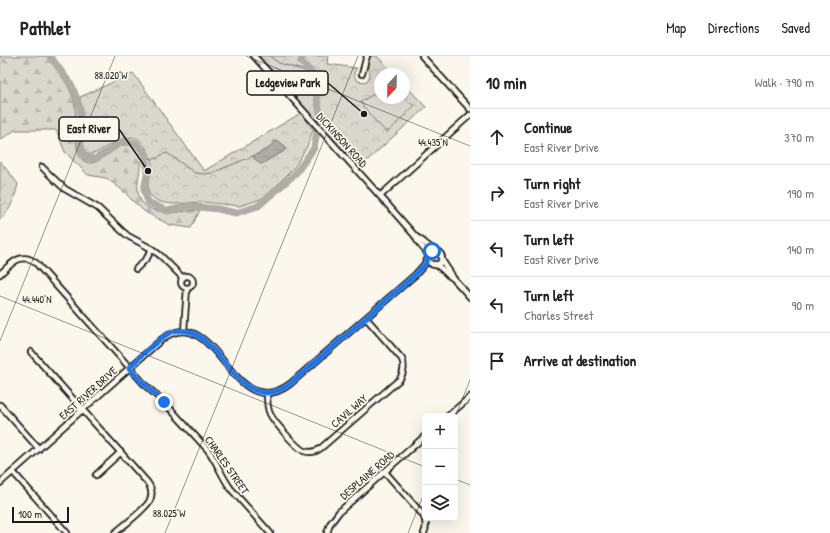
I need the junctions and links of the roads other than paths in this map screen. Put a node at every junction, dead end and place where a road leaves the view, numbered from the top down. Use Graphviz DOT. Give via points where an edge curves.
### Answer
graph roads {
  1 [pos="254,56"];
  2 [pos="367,56"];
  3 [pos="422,56"];
  4 [pos="362,74"];
  5 [pos="470,109"];
  6 [pos="470,115"];
  7 [pos="42,167"];
  8 [pos="380,196"];
  9 [pos="416,237"];
  10 [pos="152,249"];
  11 [pos="437,251"];
  12 [pos="441,256"];
  13 [pos="428,257"];
  14 [pos="434,264"];
  15 [pos="136,269"];
  16 [pos="0,274"];
  17 [pos="415,275"];
  18 [pos="183,278"];
  19 [pos="453,278"];
  20 [pos="187,288"];
  21 [pos="470,296"];
  22 [pos="366,318"];
  23 [pos="184,331"];
  24 [pos="31,352"];
  25 [pos="129,368"];
  26 [pos="267,393"];
  27 [pos="470,397"];
  28 [pos="0,405"];
  29 [pos="82,410"];
  30 [pos="451,413"];
  31 [pos="422,439"];
  32 [pos="39,449"];
  33 [pos="121,452"];
  34 [pos="12,472"];
  35 [pos="385,472"];
  36 [pos="96,475"];
  37 [pos="0,484"];
  38 [pos="67,533"];
  39 [pos="115,533"];
  40 [pos="270,533"];
  41 [pos="327,533"];
  42 [pos="424,533"];
  1 -- 8 [label="street, DICKINSON ROAD"];
  2 -- 4 [label="street"];
  3 -- 5 [label="street"];
  6 -- 8 [label="street"];
  7 -- 10 [label="street" via="65,189 98,208 128,236"];
  8 -- 9 [label="street, DICKINSON ROAD"];
  9 -- 11 [label="street, DICKINSON ROAD"];
  9 -- 13 [label="street, DICKINSON ROAD" via="416,241 426,250"];
  10 -- 15 [label="street"];
  10 -- 18 [label="street"];
  11 -- 12 [label="street"];
  11 -- 13 [label="street" via="432,251"];
  12 -- 14 [label="street" via="440,262"];
  12 -- 19 [label="street"];
  13 -- 14 [label="street"];
  13 -- 17 [label="street"];
  14 -- 17 [label="street"];
  14 -- 19 [label="street"];
  16 -- 25 [label="street, CHARLES STREET" via="20,258 28,258 36,263"];
  17 -- 22 [label="street"];
  18 -- 20 [label="street" via="182,286"];
  18 -- 20 [label="street" via="190,277 193,281 190,288"];
  19 -- 21 [label="street"];
  20 -- 23 [label="street"];
  22 -- 26 [label="street" via="290,384 280,391"];
  22 -- 26 [label="street, CAVIL WAY" via="402,359 403,373 400,379 321,448 310,452 298,447 271,416"];
  23 -- 25 [label="street, EAST RIVER DRIVE" via="168,334"];
  23 -- 26 [label="street" via="201,337 245,385 255,391"];
  24 -- 29 [label="street"];
  25 -- 29 [label="street, EAST RIVER DRIVE"];
  25 -- 40 [label="street, CHARLES STREET" via="208,450 231,490"];
  27 -- 30 [label="street"];
  28 -- 32 [label="street"];
  29 -- 32 [label="street, EAST RIVER DRIVE"];
  29 -- 33 [label="street"];
  31 -- 35 [label="street, DESPLAINE ROAD"];
  32 -- 34 [label="street, EAST RIVER DRIVE"];
  33 -- 36 [label="street"];
  33 -- 39 [label="street" via="149,484 151,495 146,506"];
  34 -- 37 [label="street, EAST RIVER DRIVE"];
  34 -- 38 [label="street"];
  35 -- 41 [label="street, DESPLAINE ROAD" via="339,512"];
  35 -- 42 [label="street" via="423,515 426,523"];
}
